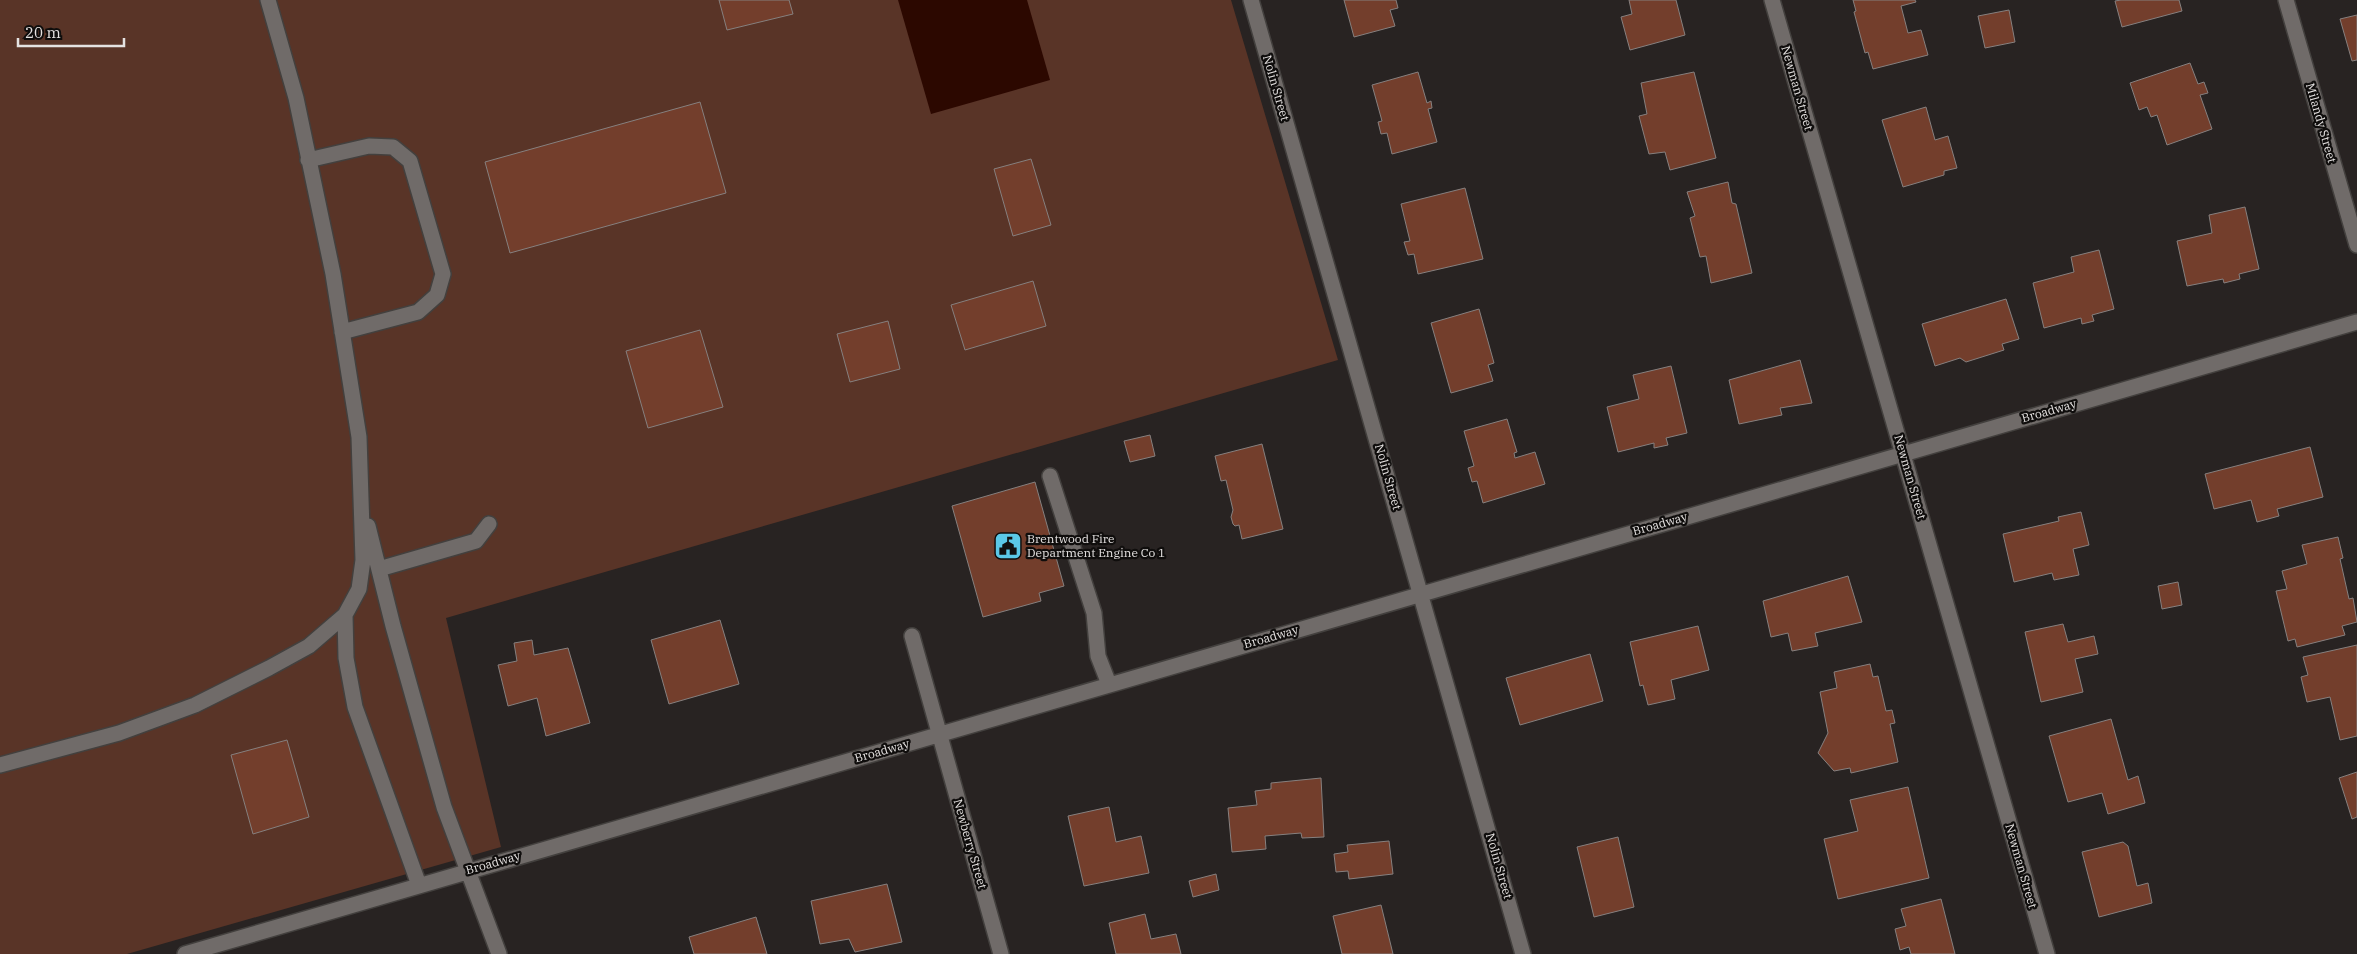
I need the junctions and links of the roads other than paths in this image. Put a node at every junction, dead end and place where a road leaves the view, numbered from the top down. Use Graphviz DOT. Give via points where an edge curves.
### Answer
graph roads {
  1 [pos="268,0"];
  2 [pos="1251,0"];
  3 [pos="1772,0"];
  4 [pos="2286,0"];
  5 [pos="308,160"];
  6 [pos="2357,245"];
  7 [pos="2357,322"];
  8 [pos="342,332"];
  9 [pos="1904,453"];
  10 [pos="1050,476"];
  11 [pos="361,495"];
  12 [pos="490,524"];
  13 [pos="379,569"];
  14 [pos="1421,593"];
  15 [pos="345,615"];
  16 [pos="912,636"];
  17 [pos="1109,684"];
  18 [pos="938,734"];
  19 [pos="0,765"];
  20 [pos="469,871"];
  21 [pos="420,885"];
  22 [pos="185,954"];
  23 [pos="499,954"];
  24 [pos="1001,954"];
  25 [pos="1523,954"];
  26 [pos="2047,954"];
  1 -- 5 [label="street" via="296,98"];
  2 -- 14 [label="street, Nolin Street"];
  3 -- 9 [label="street, Newman Street"];
  4 -- 6 [label="street, Milandy Street"];
  5 -- 8 [label="street"];
  5 -- 8 [label="street" via="369,146 393,147 410,162 443,274 437,295 418,312"];
  7 -- 9 [label="street, Broadway"];
  8 -- 11 [label="street" via="359,436"];
  9 -- 14 [label="street, Broadway"];
  9 -- 26 [label="street, Newman Street"];
  10 -- 17 [label="street" via="1094,613 1098,656"];
  11 -- 13 [label="street"];
  11 -- 15 [label="street" via="363,560 359,589"];
  12 -- 13 [label="street" via="476,541"];
  13 -- 20 [label="street" via="444,807"];
  14 -- 17 [label="street, Broadway"];
  14 -- 25 [label="street, Nolin Street"];
  15 -- 19 [label="street" via="309,646 195,704 119,733"];
  15 -- 21 [label="street" via="346,658 355,708"];
  16 -- 18 [label="street, Newberry Street"];
  17 -- 18 [label="street, Broadway"];
  18 -- 20 [label="street, Broadway"];
  18 -- 24 [label="street, Newberry Street"];
  20 -- 21 [label="street, Broadway"];
  20 -- 23 [label="street"];
  21 -- 22 [label="street, Broadway"];
}
